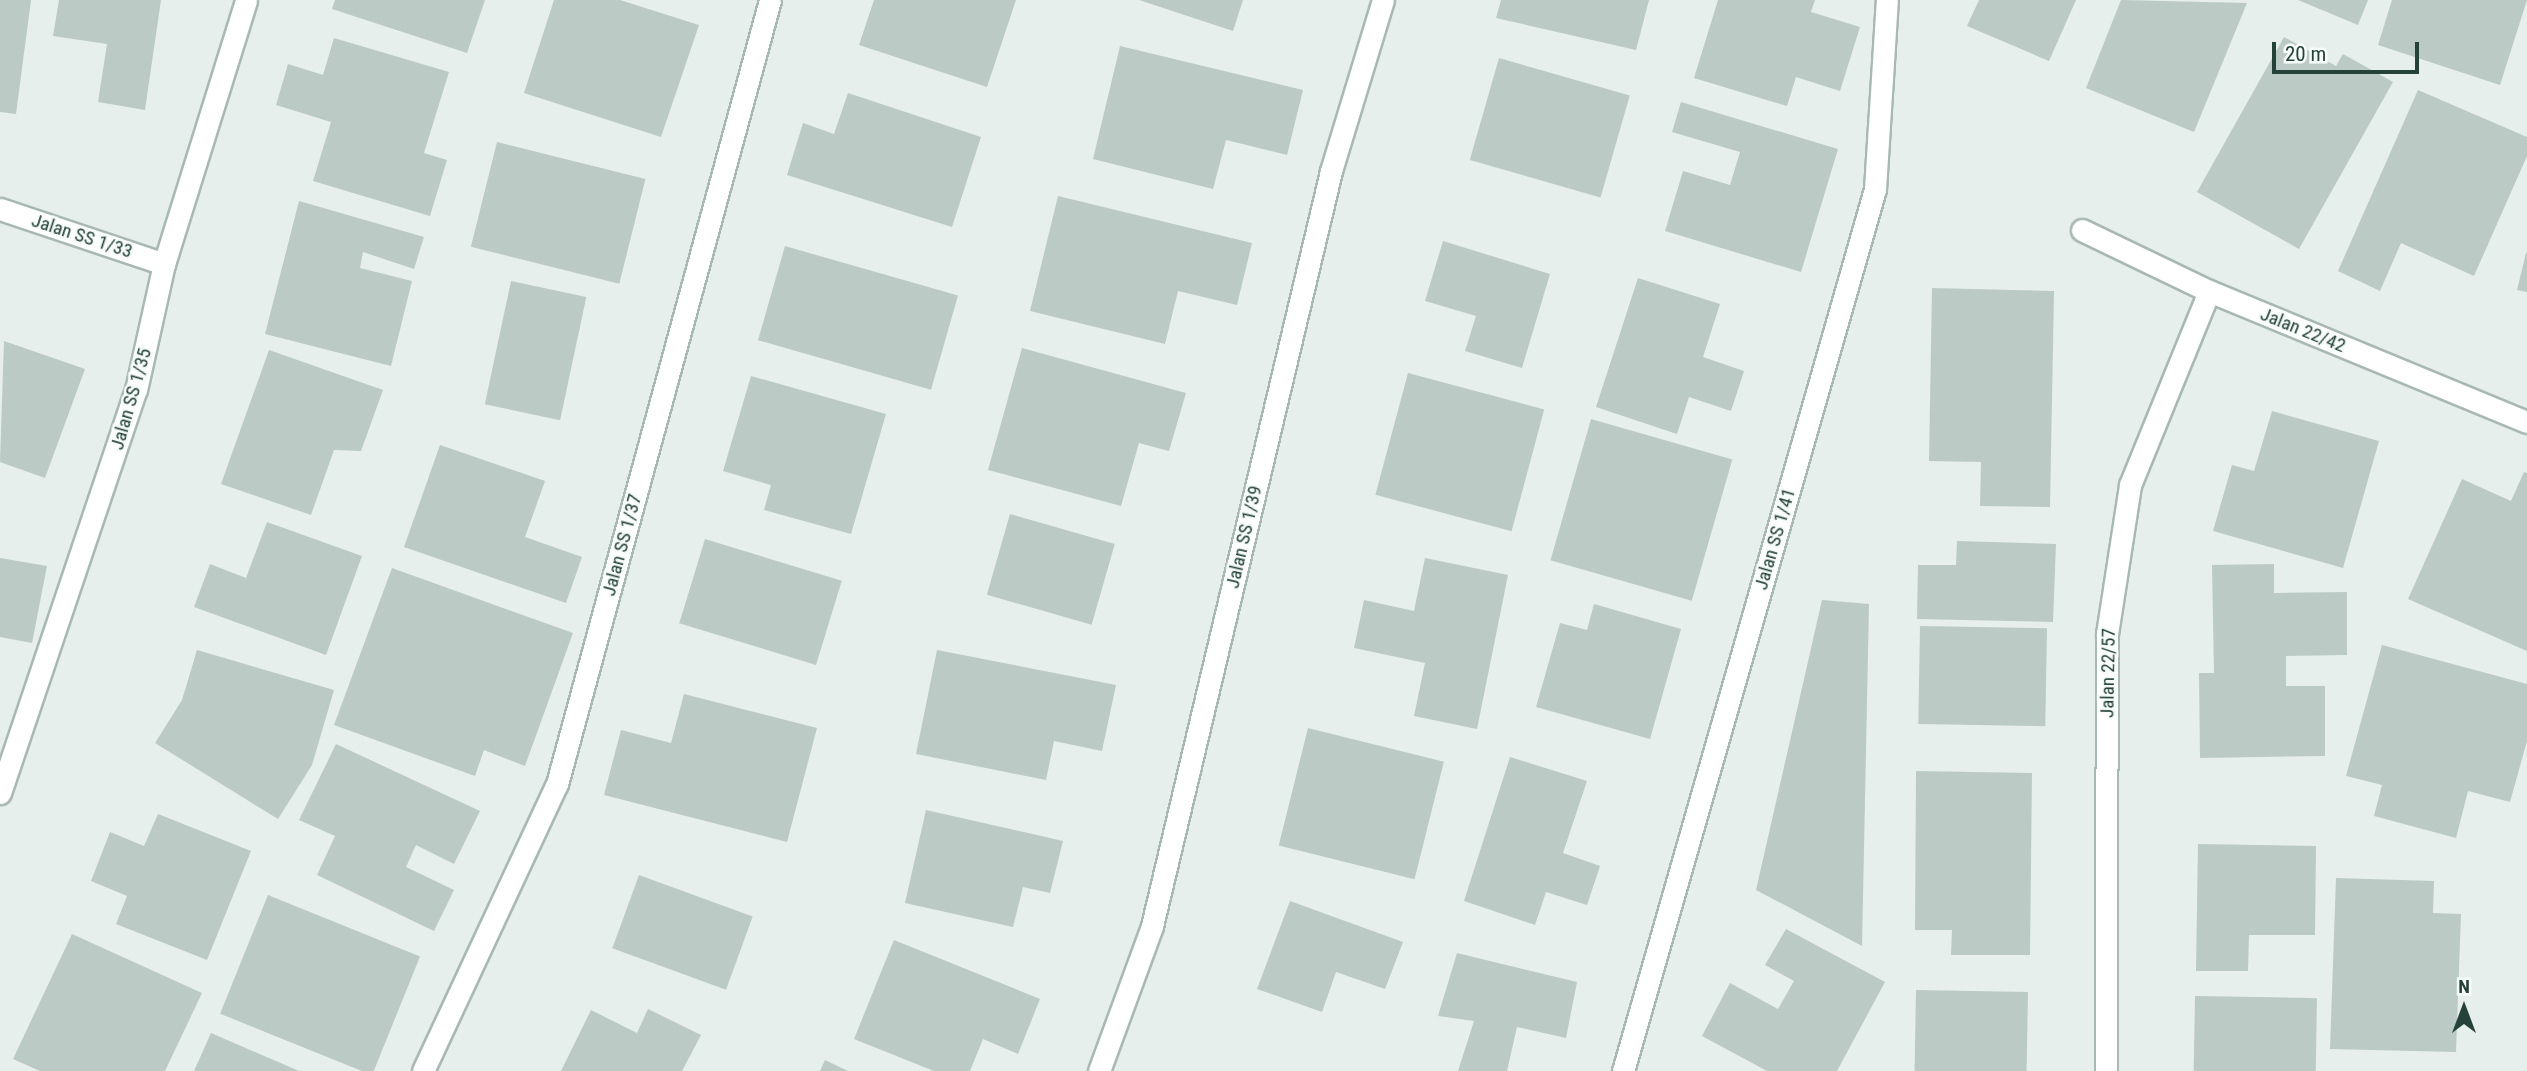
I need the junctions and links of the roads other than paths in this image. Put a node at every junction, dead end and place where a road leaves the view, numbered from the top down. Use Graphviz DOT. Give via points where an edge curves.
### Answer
graph roads {
  1 [pos="246,0"];
  2 [pos="770,0"];
  3 [pos="1383,0"];
  4 [pos="1887,0"];
  5 [pos="0,209"];
  6 [pos="2082,230"];
  7 [pos="164,264"];
  8 [pos="2209,291"];
  9 [pos="2527,422"];
  10 [pos="0,793"];
  11 [pos="423,1071"];
  12 [pos="1099,1071"];
  13 [pos="1623,1071"];
  14 [pos="2106,1071"];
  1 -- 7 [label="street, Jalan SS 1/35"];
  2 -- 11 [label="street, Jalan SS 1/37" via="557,785"];
  3 -- 12 [label="street, Jalan SS 1/39" via="1331,171 1152,926"];
  4 -- 13 [label="street, Jalan SS 1/41" via="1875,189"];
  5 -- 7 [label="street, Jalan SS 1/33"];
  6 -- 8 [label="street, Jalan 22/42"];
  7 -- 10 [label="street, Jalan SS 1/35" via="136,390"];
  8 -- 9 [label="street, Jalan 22/42"];
  8 -- 14 [label="street, Jalan 22/57" via="2130,485 2107,634"];
}
